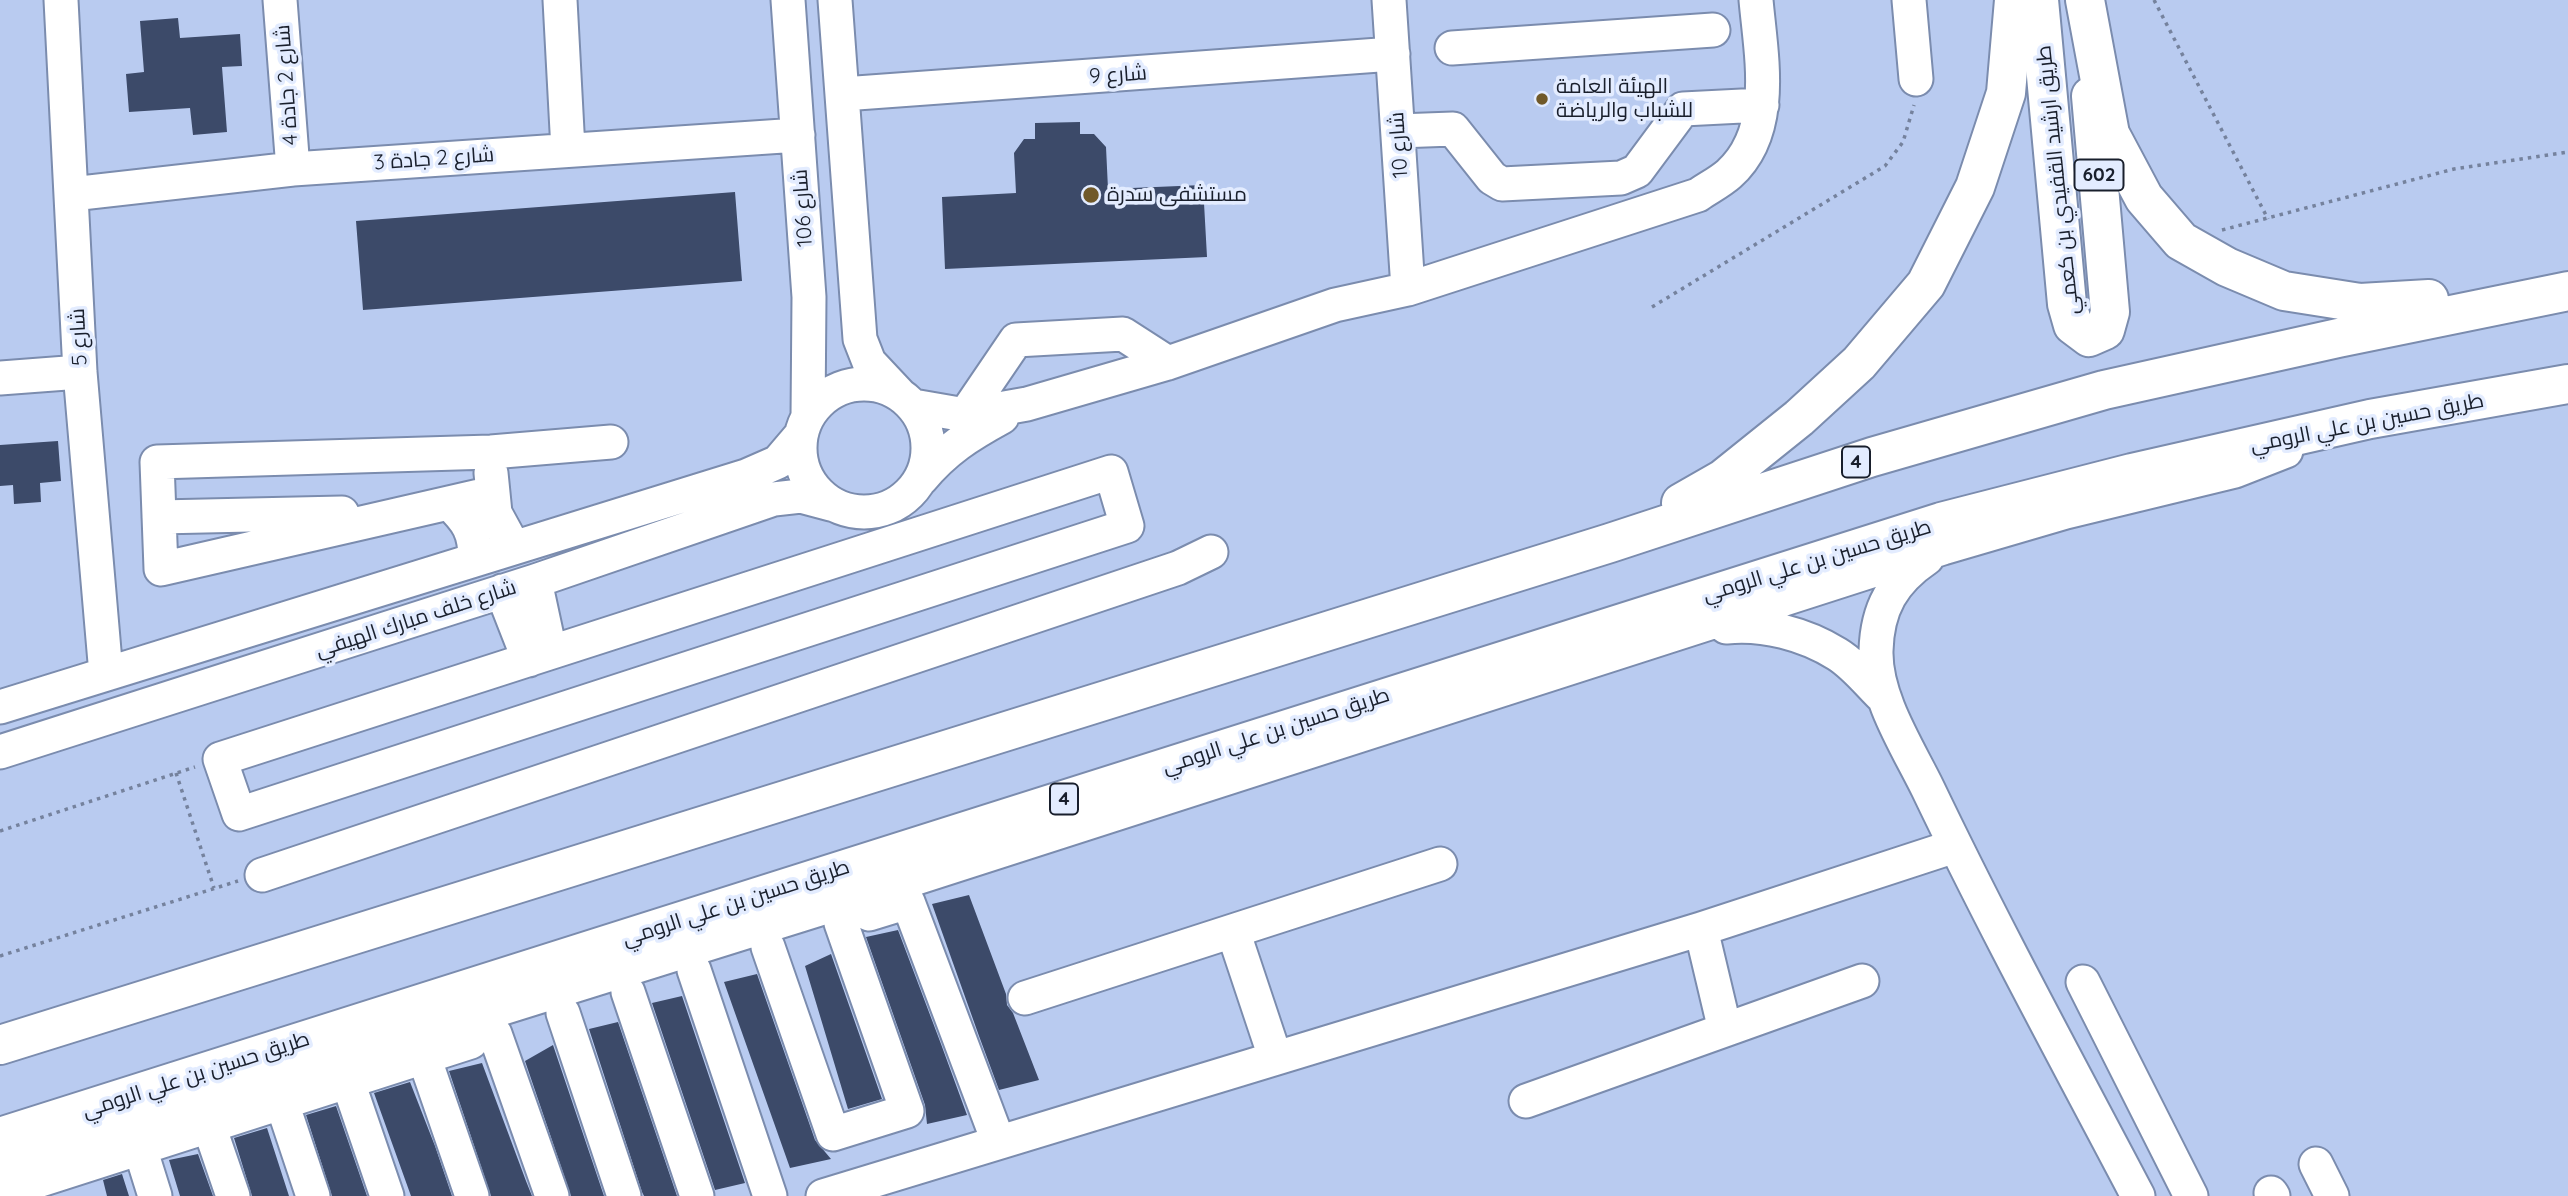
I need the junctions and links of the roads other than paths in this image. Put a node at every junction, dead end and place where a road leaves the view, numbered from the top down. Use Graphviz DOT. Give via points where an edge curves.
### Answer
graph roads {
  1 [pos="61,0"];
  2 [pos="280,0"];
  3 [pos="560,0"];
  4 [pos="788,0"];
  5 [pos="835,0"];
  6 [pos="1389,0"];
  7 [pos="1909,0"];
  8 [pos="2014,0"];
  9 [pos="2039,0"];
  10 [pos="2084,0"];
  11 [pos="1739,21"];
  12 [pos="1452,48"];
  13 [pos="1393,54"];
  14 [pos="1916,79"];
  15 [pos="843,94"];
  16 [pos="1762,105"];
  17 [pos="1398,131"];
  18 [pos="798,135"];
  19 [pos="568,150"];
  20 [pos="293,169"];
  21 [pos="72,194"];
  22 [pos="806,244"];
  23 [pos="853,248"];
  24 [pos="1408,289"];
  25 [pos="2557,292"];
  26 [pos="1168,363"];
  27 [pos="80,372"];
  28 [pos="0,377"];
  29 [pos="2568,384"];
  30 [pos="907,400"];
  31 [pos="1027,404"];
  32 [pos="965,415"];
  33 [pos="2370,419"];
  34 [pos="805,425"];
  35 [pos="611,442"];
  36 [pos="491,452"];
  37 [pos="913,490"];
  38 [pos="492,493"];
  39 [pos="449,503"];
  40 [pos="831,503"];
  41 [pos="414,511"];
  42 [pos="863,513"];
  43 [pos="159,517"];
  44 [pos="897,541"];
  45 [pos="1610,542"];
  46 [pos="513,546"];
  47 [pos="1943,548"];
  48 [pos="1211,552"];
  49 [pos="475,558"];
  50 [pos="535,581"];
  51 [pos="502,591"];
  52 [pos="1691,630"];
  53 [pos="539,656"];
  54 [pos="106,674"];
  55 [pos="1885,699"];
  56 [pos="0,707"];
  57 [pos="0,752"];
  58 [pos="1955,846"];
  59 [pos="1440,864"];
  60 [pos="262,875"];
  61 [pos="841,923"];
  62 [pos="1700,929"];
  63 [pos="1233,931"];
  64 [pos="768,947"];
  65 [pos="694,970"];
  66 [pos="1863,981"];
  67 [pos="2082,982"];
  68 [pos="628,992"];
  69 [pos="1025,998"];
  70 [pos="563,1013"];
  71 [pos="1724,1030"];
  72 [pos="495,1034"];
  73 [pos="0,1045"];
  74 [pos="424,1057"];
  75 [pos="1275,1057"];
  76 [pos="348,1082"];
  77 [pos="1526,1101"];
  78 [pos="282,1103"];
  79 [pos="209,1126"];
  80 [pos="0,1137"];
  81 [pos="998,1141"];
  82 [pos="140,1148"];
  83 [pos="2315,1164"];
  84 [pos="77,1183"];
  85 [pos="5,1186"];
  86 [pos="155,1196"];
  87 [pos="233,1196"];
  88 [pos="313,1196"];
  89 [pos="387,1196"];
  90 [pos="472,1196"];
  91 [pos="552,1196"];
  92 [pos="624,1196"];
  93 [pos="697,1196"];
  94 [pos="770,1196"];
  95 [pos="823,1196"];
  96 [pos="2138,1196"];
  97 [pos="2191,1196"];
  98 [pos="2332,1196"];
  1 -- 21 [label="street, شارع 5"];
  2 -- 20 [label="street, شارع 2 جادة 4"];
  3 -- 19 [label="street"];
  4 -- 18 [label="street, شارع 106"];
  5 -- 15 [label="street"];
  6 -- 13 [label="street, شارع 10"];
  7 -- 14 [label="street"];
  8 -- 45 [label="main road" via="2006,93 1975,187 1926,284 1859,363 1799,418 1723,479"];
  9 -- 10 [label="main road, طريق ارشيد القفيدي بن كعمي / 602" via="2067,304 2073,325 2089,337 2105,330 2110,301"];
  10 -- 25 [label="main road" via="2110,134 2144,198 2181,241 2284,291 2360,303"];
  11 -- 12 [label="street"];
  11 -- 16 [label="street"];
  13 -- 15 [label="street, شارع 9"];
  13 -- 17 [label="street, شارع 10"];
  15 -- 23 [label="street"];
  16 -- 17 [label="street" via="1683,109 1637,171 1620,178 1508,186 1492,178 1453,129"];
  16 -- 24 [label="street" via="1751,146 1730,173 1698,195"];
  17 -- 24 [label="street, شارع 10"];
  18 -- 19 [label="street, شارع 2 جادة 3"];
  18 -- 22 [label="street, شارع 106"];
  19 -- 20 [label="street, شارع 2 جادة 3"];
  20 -- 21 [label="street, شارع 2 جادة 3"];
  21 -- 27 [label="street, شارع 5"];
  22 -- 23 [label="street" via="833,263"];
  22 -- 34 [label="street, شارع 106"];
  23 -- 30 [label="street" via="860,339 869,362"];
  24 -- 26 [label="street" via="1335,305"];
  25 -- 45 [label="main road, 4" via="2104,390 1872,457"];
  26 -- 31 [label="street"];
  26 -- 32 [label="street" via="1123,334 1016,340"];
  27 -- 28 [label="street"];
  27 -- 54 [label="street, شارع 5"];
  29 -- 33 [label="main road, طريق حسين بن علي الرومي / 4"];
  30 -- 32 [label="street"];
  30 -- 34 [label="street" via="881,386 840,388 822,400"];
  30 -- 37 [label="street" via="924,423 929,443 927,463"];
  31 -- 32 [label="street"];
  31 -- 37 [label="street" via="959,440"];
  33 -- 47 [label="street" via="2235,471"];
  33 -- 80 [label="main road, طريق حسين بن علي الرومي / 4" via="2132,473 1928,526"];
  34 -- 40 [label="street" via="800,454 805,474"];
  34 -- 46 [label="street, شارع خلف مبارك الهيفي" via="778,462 746,476"];
  35 -- 36 [label="street"];
  36 -- 38 [label="street"];
  36 -- 43 [label="street" via="157,462"];
  37 -- 42 [label="street" via="886,509"];
  37 -- 44 [label="street"];
  38 -- 39 [label="street"];
  38 -- 46 [label="street" via="495,513"];
  39 -- 41 [label="street"];
  39 -- 49 [label="street" via="468,522 475,539"];
  40 -- 42 [label="street"];
  40 -- 50 [label="street, شارع خلف مبارك الهيفي" via="801,496 774,499"];
  41 -- 43 [label="street"];
  41 -- 43 [label="street" via="161,569"];
  42 -- 44 [label="street"];
  44 -- 53 [label="street"];
  44 -- 53 [label="street" via="1111,472 1127,526 239,814 220,759"];
  45 -- 73 [label="main road, 4"];
  46 -- 49 [label="street, شارع خلف مبارك الهيفي"];
  47 -- 52 [label="street"];
  47 -- 55 [label="street" via="1905,573 1882,609 1876,653"];
  48 -- 60 [label="street" via="1178,568"];
  49 -- 54 [label="street, شارع خلف مبارك الهيفي"];
  50 -- 51 [label="street, شارع خلف مبارك الهيفي"];
  50 -- 53 [label="street"];
  51 -- 53 [label="street"];
  51 -- 57 [label="street, شارع خلف مبارك الهيفي"];
  52 -- 55 [label="street" via="1745,625 1796,634 1838,654"];
  52 -- 85 [label="street" via="839,903"];
  54 -- 56 [label="street, شارع خلف مبارك الهيفي"];
  55 -- 58 [label="street"];
  58 -- 62 [label="street"];
  58 -- 96 [label="street"];
  59 -- 63 [label="street"];
  61 -- 64 [label="street"];
  61 -- 64 [label="street" via="907,1111 834,1134"];
  61 -- 81 [label="street" via="908,902"];
  62 -- 71 [label="street"];
  62 -- 75 [label="street"];
  63 -- 69 [label="street"];
  63 -- 75 [label="street"];
  64 -- 65 [label="street"];
  65 -- 68 [label="street"];
  65 -- 94 [label="street"];
  66 -- 71 [label="street"];
  67 -- 97 [label="street"];
  68 -- 70 [label="street"];
  68 -- 93 [label="street"];
  70 -- 72 [label="street"];
  70 -- 92 [label="street"];
  71 -- 77 [label="street"];
  72 -- 74 [label="street"];
  72 -- 91 [label="street"];
  74 -- 76 [label="street"];
  74 -- 90 [label="street"];
  75 -- 81 [label="street"];
  76 -- 78 [label="street"];
  76 -- 89 [label="street"];
  78 -- 79 [label="street"];
  78 -- 88 [label="street"];
  79 -- 82 [label="street"];
  79 -- 87 [label="street"];
  81 -- 95 [label="street"];
  82 -- 84 [label="street"];
  82 -- 86 [label="street"];
  83 -- 98 [label="street"];
  84 -- 85 [label="street"];
}
